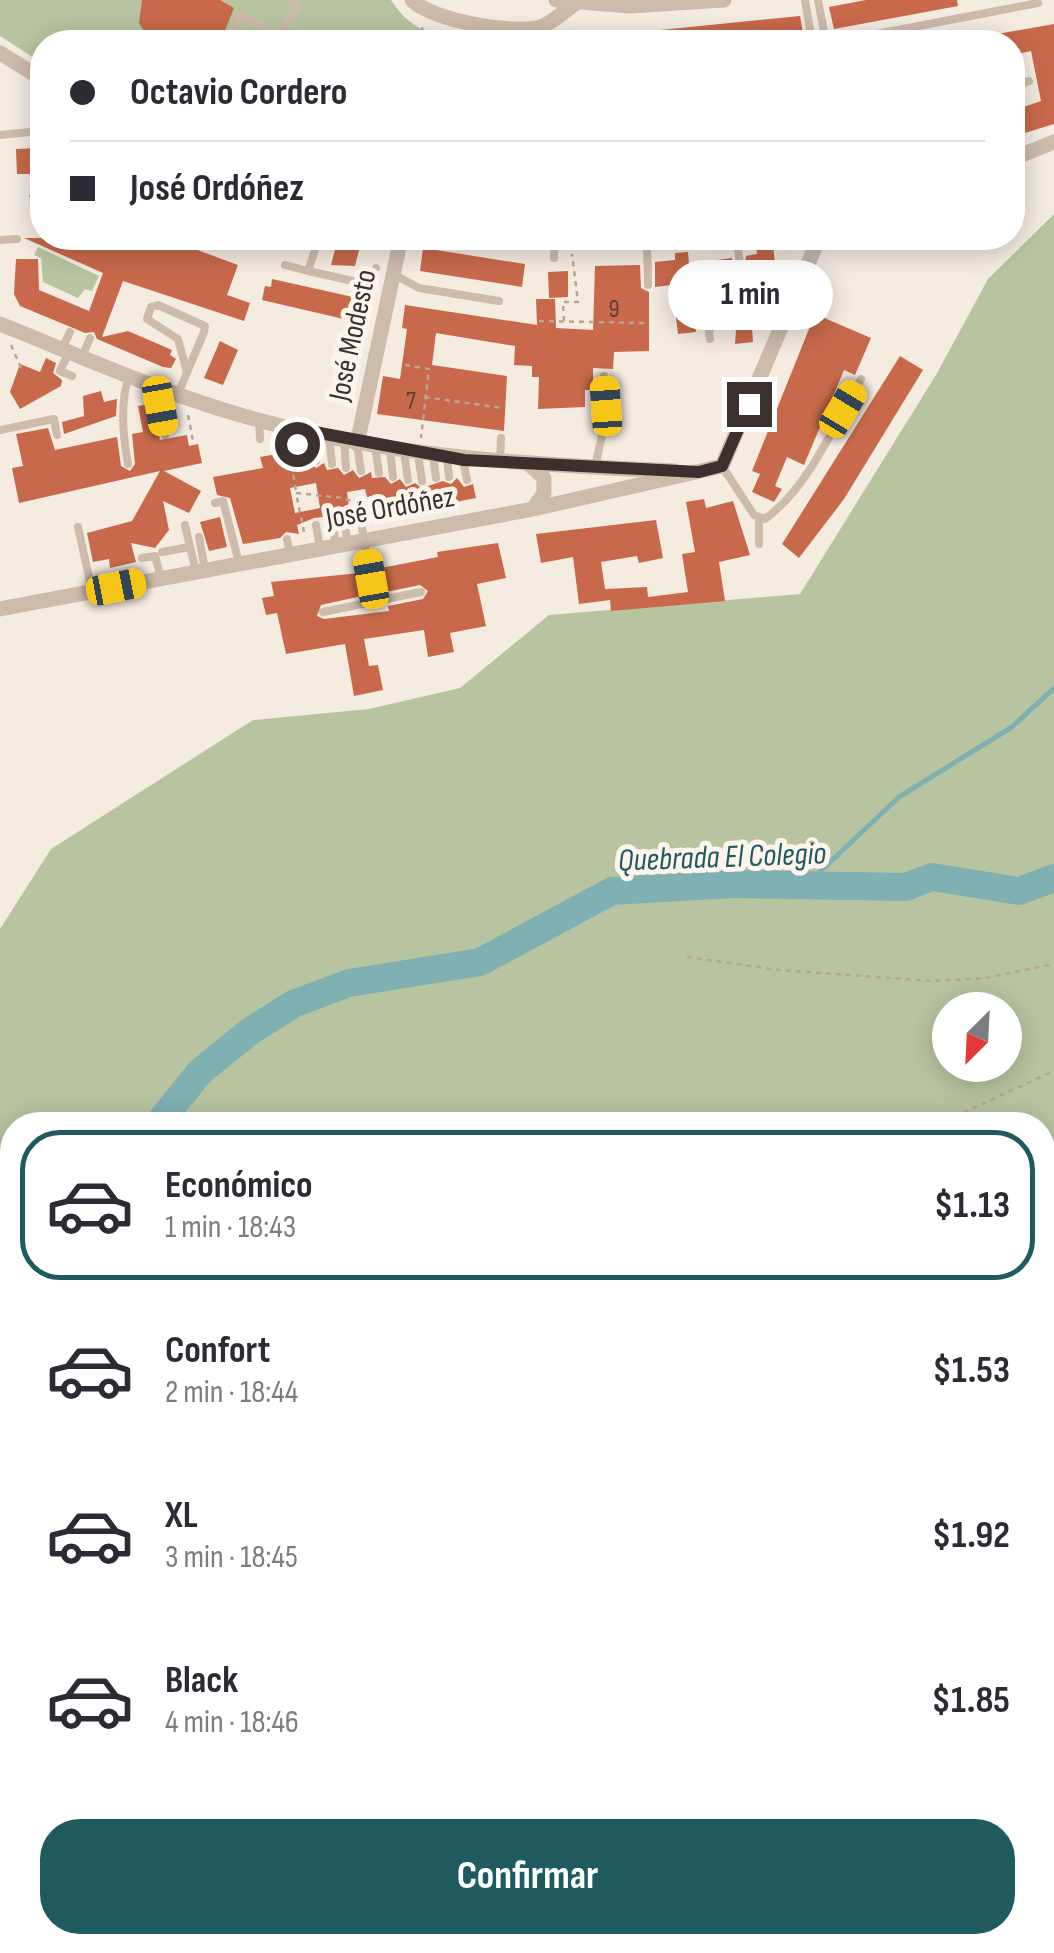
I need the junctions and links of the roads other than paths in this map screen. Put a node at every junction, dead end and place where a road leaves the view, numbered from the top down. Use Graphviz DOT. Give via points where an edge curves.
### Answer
graph roads {
  1 [pos="289,0"];
  2 [pos="412,0"];
  3 [pos="556,0"];
  4 [pos="724,0"];
  5 [pos="805,0"];
  6 [pos="818,0"];
  7 [pos="575,1"];
  8 [pos="662,3"];
  9 [pos="1038,3"];
  10 [pos="234,30"];
  11 [pos="262,30"];
  12 [pos="282,30"];
  13 [pos="810,30"];
  14 [pos="824,30"];
  15 [pos="897,30"];
  16 [pos="2,60"];
  17 [pos="30,73"];
  18 [pos="1029,81"];
  19 [pos="1025,82"];
  20 [pos="30,132"];
  21 [pos="0,135"];
  22 [pos="1054,142"];
  23 [pos="1025,154"];
  24 [pos="17,239"];
  25 [pos="0,240"];
  26 [pos="314,250"];
  27 [pos="399,250"];
  28 [pos="554,250"];
  29 [pos="652,250"];
  30 [pos="738,250"];
  31 [pos="814,250"];
  32 [pos="554,258"];
  33 [pos="285,266"];
  34 [pos="376,268"];
  35 [pos="308,271"];
  36 [pos="394,274"];
  37 [pos="648,285"];
  38 [pos="728,291"];
  39 [pos="684,296"];
  40 [pos="499,302"];
  41 [pos="6,326"];
  42 [pos="70,332"];
  43 [pos="90,338"];
  44 [pos="710,339"];
  45 [pos="71,352"];
  46 [pos="72,376"];
  47 [pos="130,376"];
  48 [pos="604,376"];
  49 [pos="861,379"];
  50 [pos="178,387"];
  51 [pos="259,420"];
  52 [pos="293,428"];
  53 [pos="0,430"];
  54 [pos="167,434"];
  55 [pos="58,436"];
  56 [pos="501,438"];
  57 [pos="260,439"];
  58 [pos="336,439"];
  59 [pos="419,452"];
  60 [pos="295,459"];
  61 [pos="316,461"];
  62 [pos="500,462"];
  63 [pos="128,464"];
  64 [pos="332,464"];
  65 [pos="530,464"];
  66 [pos="722,466"];
  67 [pos="346,468"];
  68 [pos="595,468"];
  69 [pos="361,471"];
  70 [pos="699,472"];
  71 [pos="378,474"];
  72 [pos="393,477"];
  73 [pos="449,477"];
  74 [pos="436,478"];
  75 [pos="408,480"];
  76 [pos="467,480"];
  77 [pos="422,481"];
  78 [pos="215,503"];
  79 [pos="533,510"];
  80 [pos="759,519"];
  81 [pos="332,521"];
  82 [pos="344,521"];
  83 [pos="361,522"];
  84 [pos="185,525"];
  85 [pos="316,525"];
  86 [pos="78,528"];
  87 [pos="199,538"];
  88 [pos="342,544"];
  89 [pos="759,544"];
  90 [pos="190,547"];
  91 [pos="162,552"];
  92 [pos="142,558"];
  93 [pos="240,563"];
  94 [pos="201,570"];
  95 [pos="160,578"];
  96 [pos="92,592"];
  97 [pos="422,592"];
  98 [pos="375,600"];
  99 [pos="0,609"];
  100 [pos="323,612"];
  1 -- 12 [label="lane" via="298,6"];
  2 -- 7 [label="street" via="425,14 508,28 542,26"];
  3 -- 7 [label="street"];
  4 -- 8 [label="street"];
  5 -- 13 [label="lane"];
  6 -- 14 [label="lane"];
  7 -- 8 [label="street"];
  9 -- 15 [label="lane"];
  10 -- 11 [label="lane" via="241,15"];
  16 -- 17 [label="street"];
  18 -- 19 [label="lane"];
  20 -- 21 [label="lane"];
  22 -- 23 [label="street"];
  24 -- 25 [label="lane"];
  26 -- 35 [label="lane"];
  27 -- 36 [label="street, José Modesto"];
  28 -- 32 [label="lane"];
  29 -- 37 [label="lane"];
  30 -- 38 [label="lane" via="740,267"];
  31 -- 66 [label="street"];
  33 -- 35 [label="lane"];
  34 -- 35 [label="lane" via="366,284"];
  36 -- 40 [label="lane" via="418,288"];
  36 -- 58 [label="street, José Modesto"];
  38 -- 39 [label="lane"];
  38 -- 44 [label="lane"];
  41 -- 45 [label="street"];
  42 -- 45 [label="lane"];
  43 -- 45 [label="lane"];
  45 -- 46 [label="lane" via="60,371"];
  45 -- 47 [label="street"];
  47 -- 50 [label="street"];
  47 -- 63 [label="lane" via="122,435"];
  48 -- 68 [label="lane" via="607,413"];
  49 -- 80 [label="lane" via="779,509"];
  50 -- 50 [label="lane" via="203,323 150,307 147,318 178,339"];
  50 -- 51 [label="street"];
  50 -- 54 [label="lane"];
  51 -- 52 [label="street"];
  51 -- 57 [label="lane"];
  52 -- 58 [label="street"];
  52 -- 60 [label="lane"];
  53 -- 55 [label="lane" via="54,420"];
  56 -- 62 [label="lane"];
  58 -- 59 [label="street"];
  58 -- 61 [label="lane"];
  58 -- 64 [label="lane"];
  58 -- 67 [label="lane"];
  58 -- 69 [label="lane"];
  59 -- 62 [label="street"];
  59 -- 71 [label="lane"];
  59 -- 72 [label="lane"];
  59 -- 73 [label="lane"];
  59 -- 74 [label="lane"];
  59 -- 75 [label="lane"];
  59 -- 76 [label="lane"];
  59 -- 77 [label="lane"];
  62 -- 65 [label="street"];
  65 -- 68 [label="street"];
  65 -- 79 [label="street" via="544,478"];
  66 -- 70 [label="street, José Ordóñez"];
  66 -- 80 [label="lane"];
  68 -- 70 [label="street"];
  70 -- 79 [label="street, José Ordóñez"];
  78 -- 93 [label="lane" via="223,501 230,516"];
  79 -- 88 [label="street, José Ordóñez"];
  80 -- 89 [label="lane"];
  81 -- 88 [label="lane"];
  82 -- 88 [label="lane"];
  83 -- 88 [label="lane"];
  84 -- 90 [label="lane"];
  85 -- 88 [label="lane"];
  86 -- 96 [label="lane"];
  87 -- 94 [label="lane"];
  88 -- 93 [label="street, José Ordóñez" via="289,546"];
  88 -- 98 [label="lane"];
  90 -- 91 [label="lane"];
  90 -- 94 [label="lane"];
  92 -- 95 [label="lane" via="155,556"];
  93 -- 94 [label="street, José Ordóñez"];
  94 -- 95 [label="street, José Ordóñez"];
  95 -- 96 [label="street, José Ordóñez"];
  96 -- 99 [label="street, José Ordóñez"];
  97 -- 98 [label="lane"];
  98 -- 100 [label="lane"];
}
